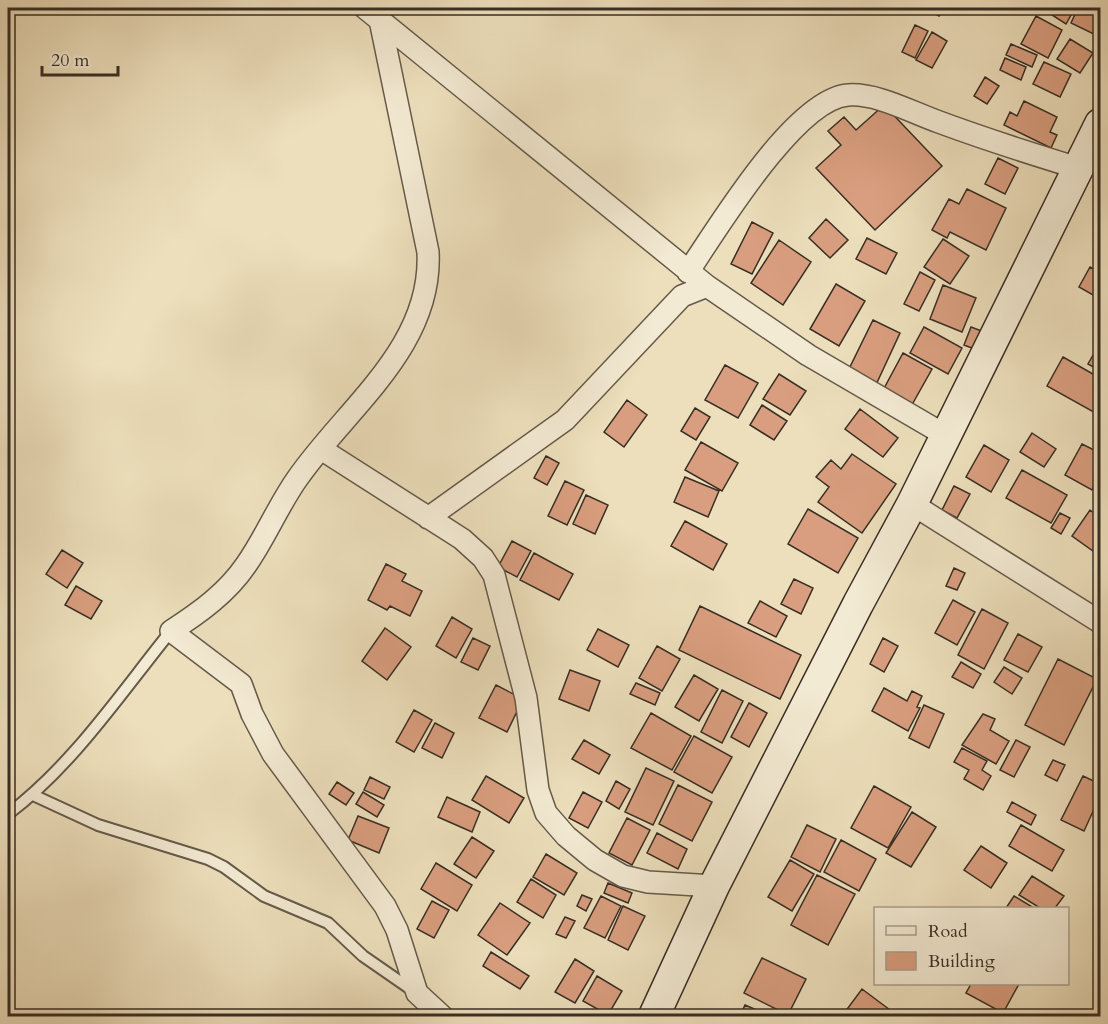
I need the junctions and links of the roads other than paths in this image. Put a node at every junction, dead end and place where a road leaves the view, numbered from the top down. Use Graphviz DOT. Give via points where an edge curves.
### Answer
graph roads {
  1 [pos="372,14"];
  2 [pos="1101,124"];
  3 [pos="1078,168"];
  4 [pos="688,272"];
  5 [pos="707,286"];
  6 [pos="945,435"];
  7 [pos="321,449"];
  8 [pos="912,504"];
  9 [pos="428,518"];
  10 [pos="1101,622"];
  11 [pos="171,631"];
  12 [pos="33,795"];
  13 [pos="8,814"];
  14 [pos="714,886"];
  15 [pos="417,993"];
  16 [pos="442,1017"];
  17 [pos="654,1017"];
  1 -- 4 [label="street"];
  1 -- 7 [label="street" via="428,252 429,277 421,304 385,375"];
  2 -- 3 [label="main road"];
  3 -- 4 [label="street" via="869,97 847,95 810,112 790,132 740,195"];
  3 -- 6 [label="main road"];
  4 -- 5 [label="street"];
  5 -- 6 [label="street" via="808,355"];
  5 -- 9 [label="street" via="681,296 565,420"];
  6 -- 8 [label="main road"];
  7 -- 9 [label="street"];
  7 -- 11 [label="street" via="298,478 245,566 202,611"];
  8 -- 10 [label="street"];
  8 -- 14 [label="main road"];
  9 -- 14 [label="street" via="462,539 483,558 494,575 526,698 538,790 546,813 595,860 623,876 648,882"];
  11 -- 12 [label="lane" via="62,766"];
  11 -- 15 [label="street" via="241,684 273,754 385,906"];
  12 -- 13 [label="lane"];
  12 -- 15 [label="lane" via="98,825 224,867 264,896 328,923 378,968"];
  14 -- 17 [label="main road"];
  15 -- 16 [label="street"];
}
